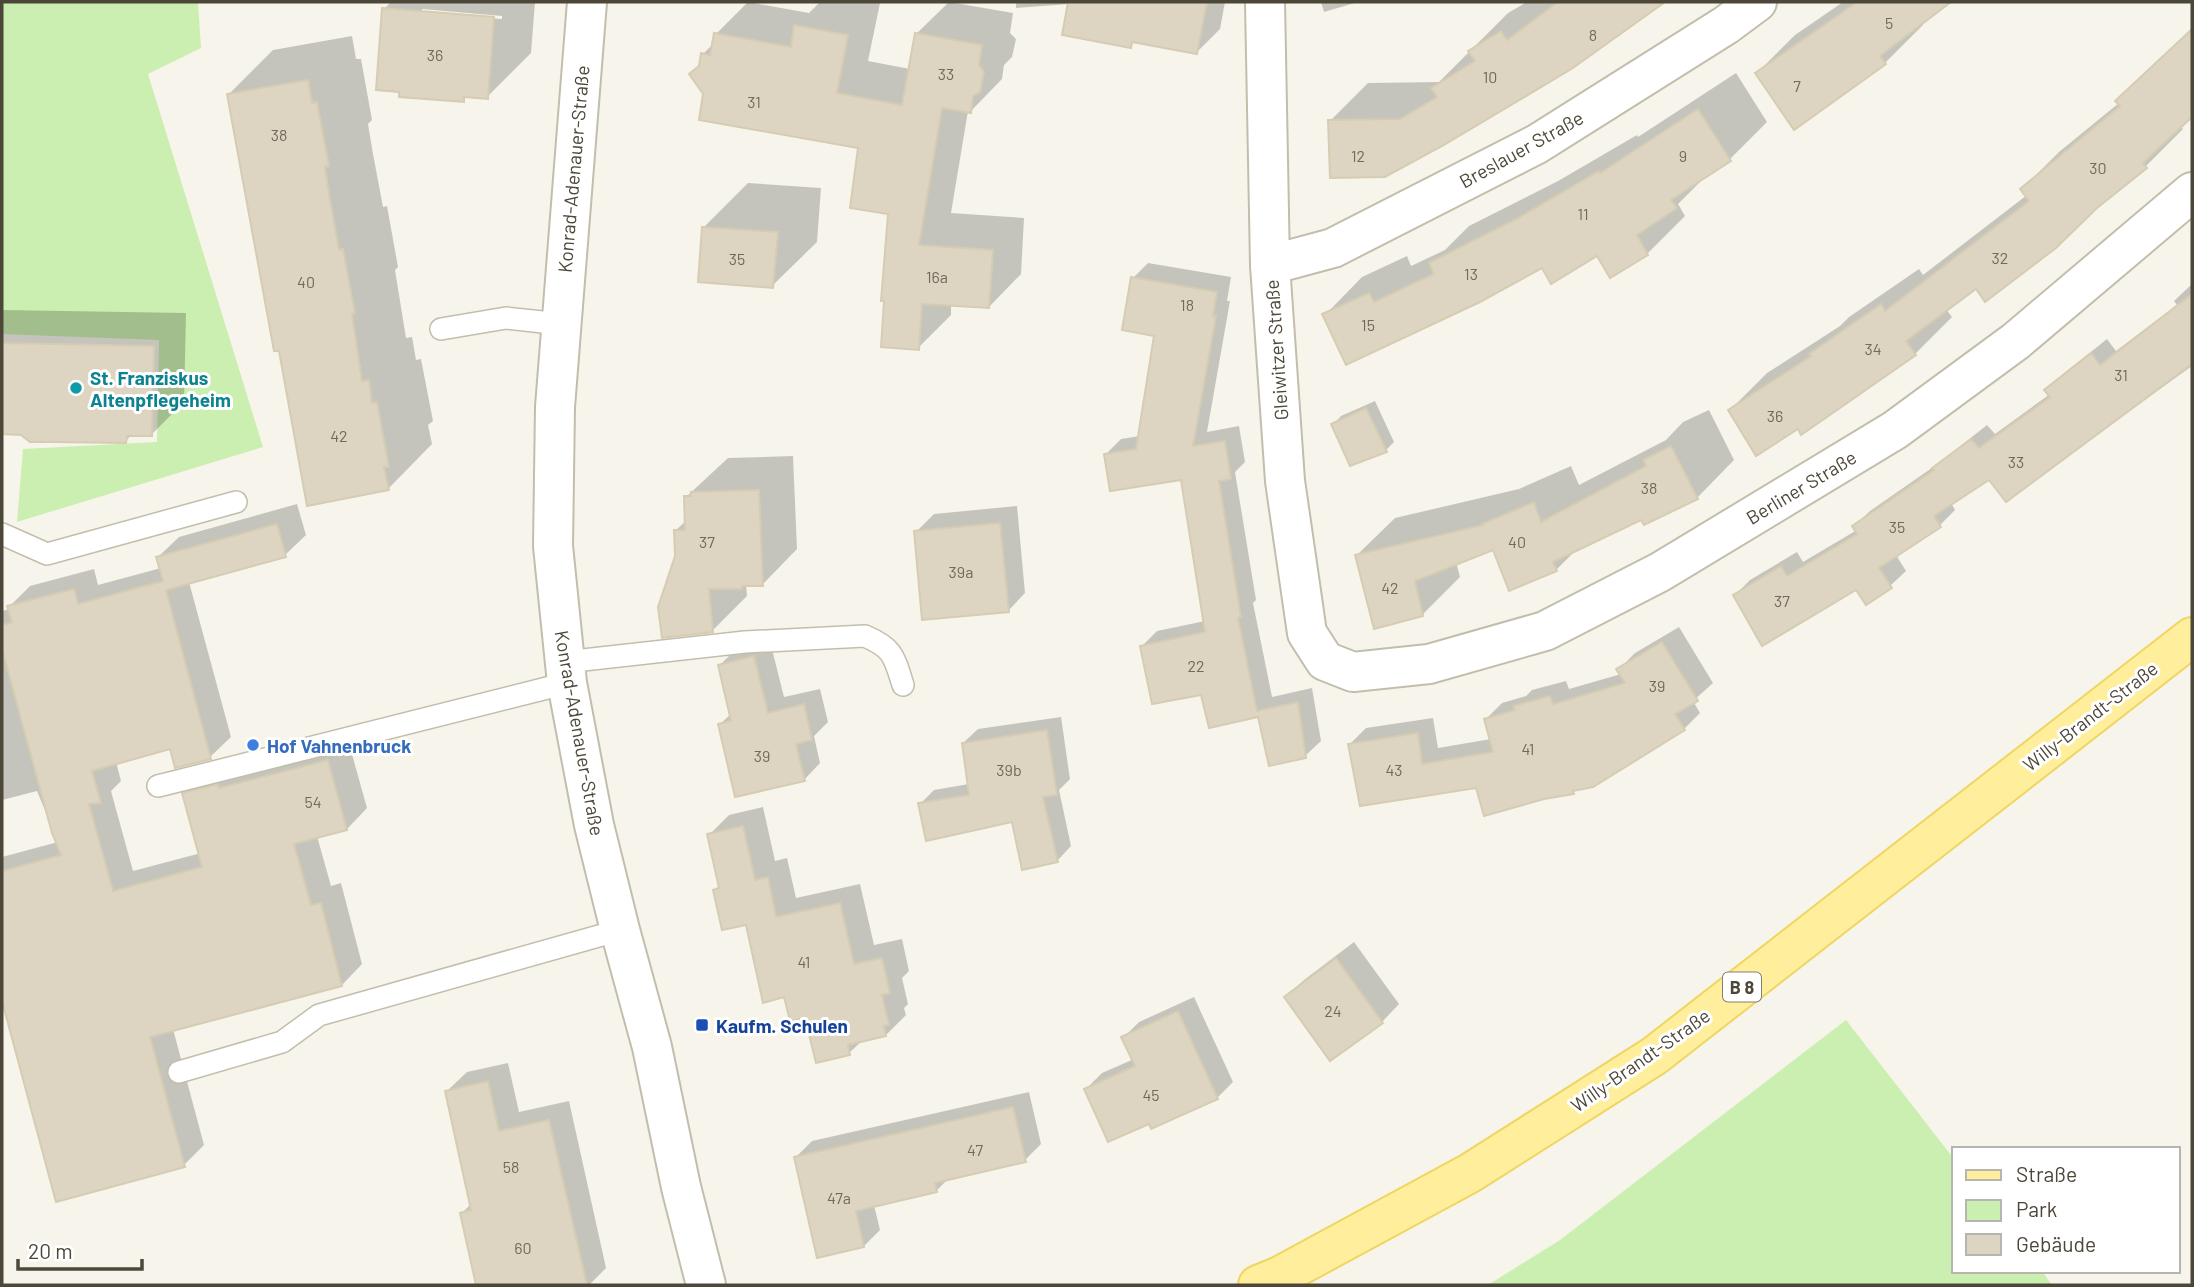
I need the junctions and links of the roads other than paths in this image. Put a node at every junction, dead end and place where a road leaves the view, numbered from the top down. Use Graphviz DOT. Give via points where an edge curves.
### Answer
graph roads {
  1 [pos="587,2"];
  2 [pos="1265,2"];
  3 [pos="1757,2"];
  4 [pos="2192,192"];
  5 [pos="1270,265"];
  6 [pos="561,324"];
  7 [pos="441,329"];
  8 [pos="236,502"];
  9 [pos="2,534"];
  10 [pos="2192,636"];
  11 [pos="566,672"];
  12 [pos="1353,672"];
  13 [pos="903,685"];
  14 [pos="158,786"];
  15 [pos="620,930"];
  16 [pos="179,1072"];
  17 [pos="706,1285"];
  18 [pos="1258,1285"];
  1 -- 6 [label="street, Konrad-Adenauer-Straße"];
  2 -- 5 [label="street, Gleiwitzer Straße"];
  3 -- 5 [label="street, Breslauer Straße" via="1537,144 1333,248"];
  4 -- 12 [label="street, Berliner Straße" via="2016,341 1895,430 1660,572 1545,631 1429,664"];
  5 -- 12 [label="street, Gleiwitzer Straße" via="1285,481 1307,634 1325,661"];
  6 -- 7 [label="lane" via="506,317"];
  6 -- 11 [label="street, Konrad-Adenauer-Straße" via="554,546"];
  8 -- 9 [label="lane" via="47,554"];
  10 -- 18 [label="main road, Willy-Brandt-Straße / B 8" via="1654,1056 1470,1173"];
  11 -- 13 [label="lane" via="745,642 865,636 895,657"];
  11 -- 14 [label="lane"];
  11 -- 15 [label="street, Konrad-Adenauer-Straße" via="594,825"];
  15 -- 16 [label="lane" via="319,1015 282,1042"];
  15 -- 17 [label="street, Konrad-Adenauer-Straße" via="652,1047"];
}
